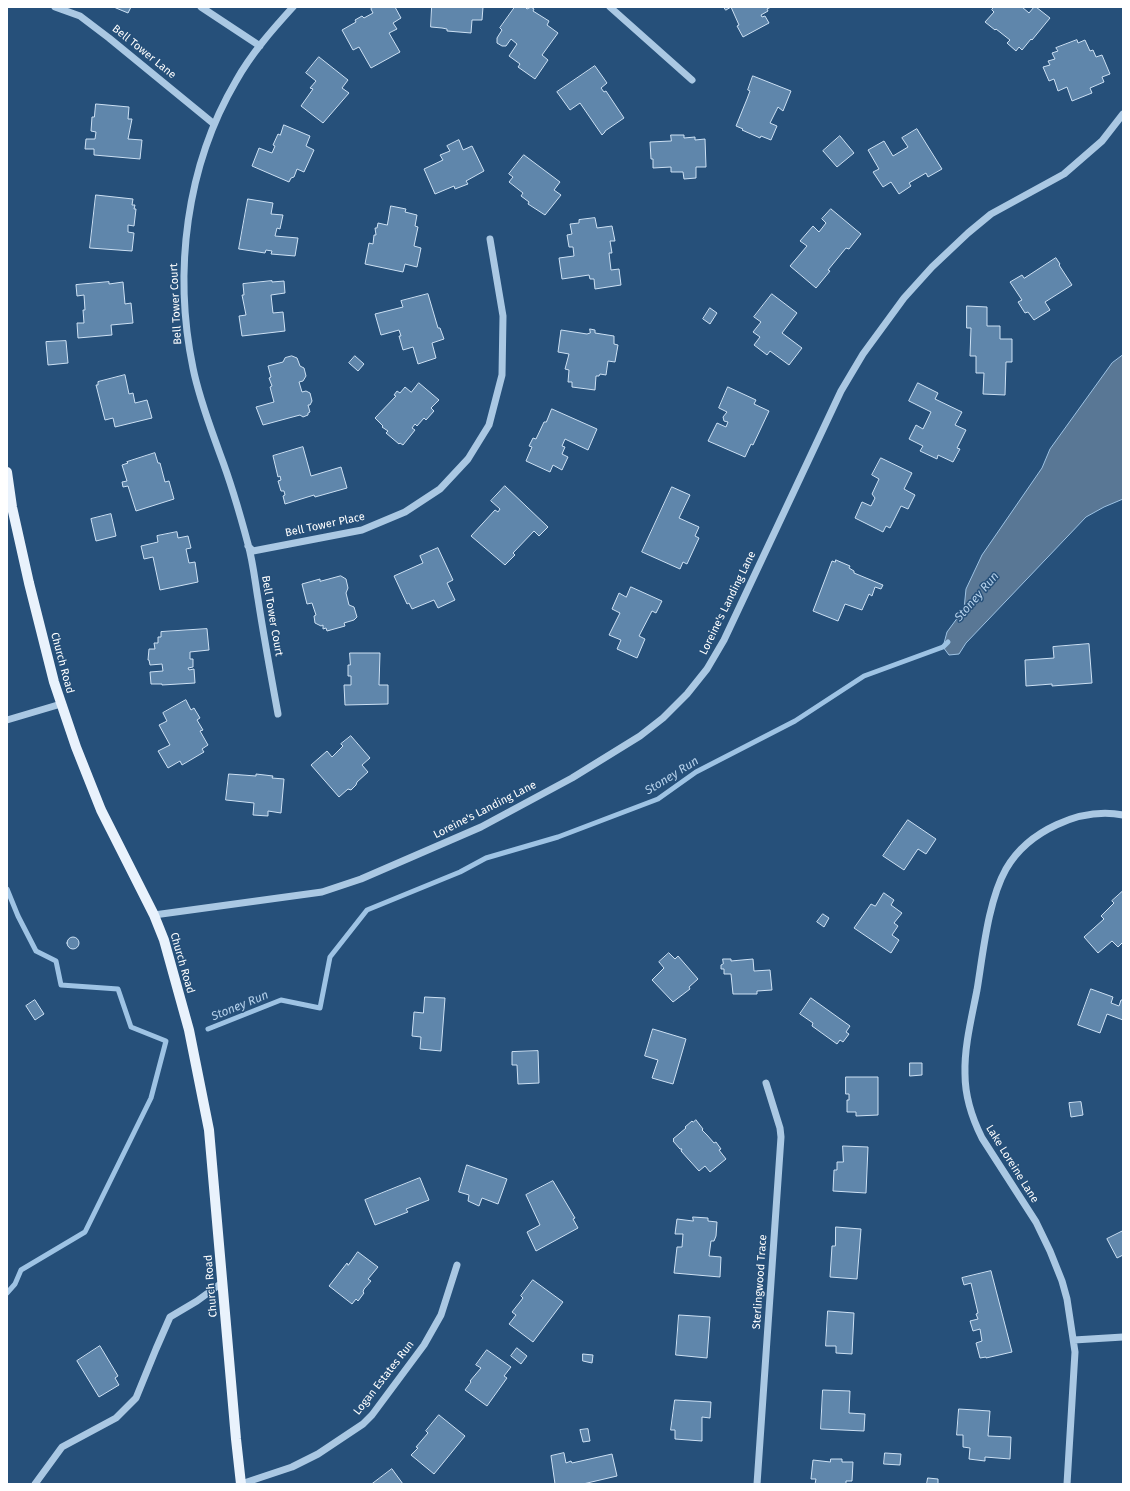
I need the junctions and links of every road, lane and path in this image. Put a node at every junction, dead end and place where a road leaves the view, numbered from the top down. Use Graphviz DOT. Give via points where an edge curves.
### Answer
graph roads {
  1 [pos="55,7"];
  2 [pos="201,7"];
  3 [pos="293,7"];
  4 [pos="610,7"];
  5 [pos="260,46"];
  6 [pos="692,80"];
  7 [pos="1123,114"];
  8 [pos="214,124"];
  9 [pos="490,239"];
  10 [pos="7,472"];
  11 [pos="248,546"];
  12 [pos="61,704"];
  13 [pos="278,714"];
  14 [pos="7,720"];
  15 [pos="1123,815"];
  16 [pos="154,915"];
  17 [pos="766,1083"];
  18 [pos="457,1265"];
  19 [pos="223,1282"];
  20 [pos="1123,1337"];
  21 [pos="1074,1340"];
  22 [pos="35,1484"];
  23 [pos="241,1484"];
  24 [pos="757,1484"];
  25 [pos="1067,1484"];
  1 -- 8 [label="street, Bell Tower Lane" via="80,16"];
  2 -- 5 [label="street"];
  3 -- 5 [label="street, Bell Tower Court"];
  4 -- 6 [label="street"];
  5 -- 8 [label="street, Bell Tower Court" via="235,81"];
  7 -- 16 [label="street, Loreine's Landing Lane" via="1102,141 1064,174 991,214 968,233 904,298 863,354 841,391 724,640 707,669 687,694 662,718 640,736 572,778 480,827 361,878 322,892"];
  8 -- 11 [label="street, Bell Tower Court" via="197,173 187,228 183,274 186,329 203,406"];
  9 -- 11 [label="street, Bell Tower Place" via="503,316 502,375 489,425 468,460 440,489 405,512 362,530 254,550"];
  10 -- 12 [label="main road, Church Road" via="29,582"];
  11 -- 13 [label="street, Bell Tower Court"];
  12 -- 14 [label="street"];
  12 -- 16 [label="main road, Church Road" via="101,810"];
  15 -- 21 [label="street, Lake Loreine Lane" via="1111,813 1065,821 1028,843 1006,869 995,894 986,933 965,1073 966,1092 976,1127 1036,1222 1050,1251 1062,1281"];
  16 -- 19 [label="main road, Church Road" via="164,940 189,1030 209,1130"];
  17 -- 24 [label="street, Sterlingwood Trace" via="781,1137"];
  18 -- 23 [label="street, Logan Estates Run" via="441,1315 424,1345 363,1424 318,1454 292,1467"];
  19 -- 22 [label="street" via="198,1301 170,1317 136,1398 116,1418 62,1447"];
  19 -- 23 [label="main road, Church Road"];
  20 -- 21 [label="street"];
  21 -- 25 [label="street, Lake Loreine Lane"];
}
